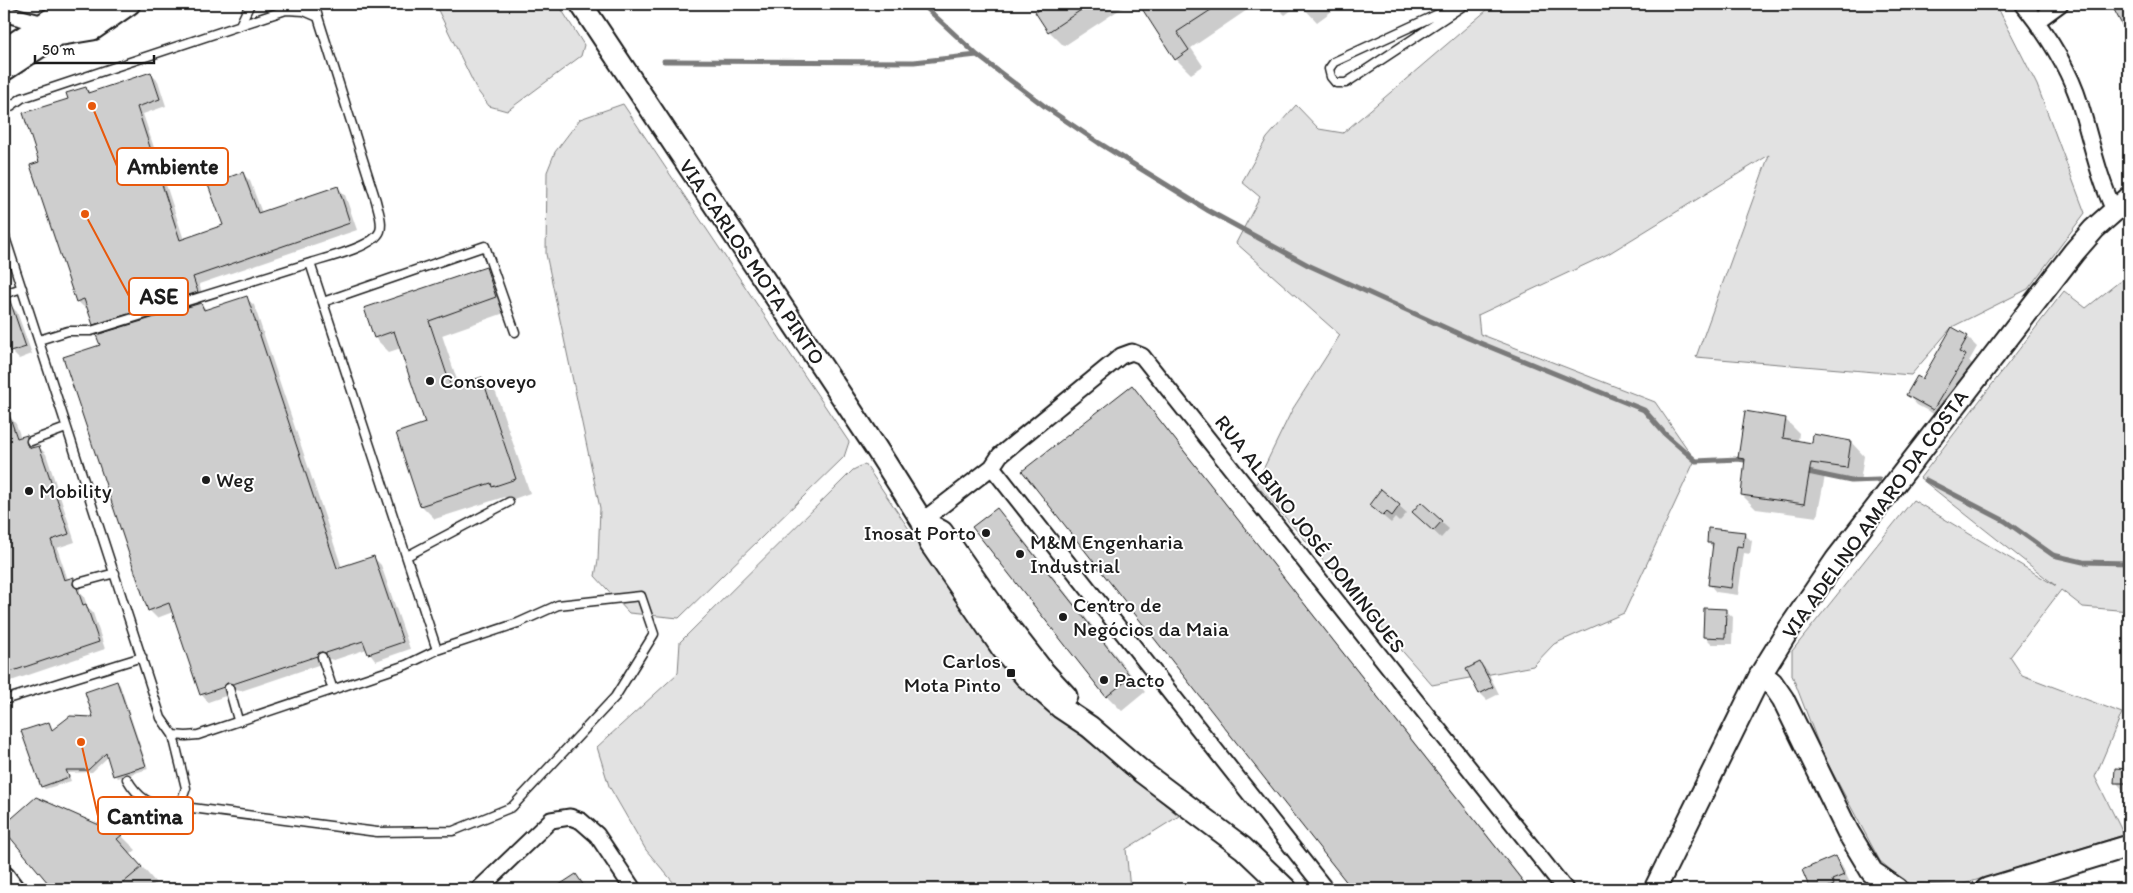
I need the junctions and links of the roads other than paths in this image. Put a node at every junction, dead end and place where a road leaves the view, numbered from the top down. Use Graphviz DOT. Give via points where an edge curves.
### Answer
graph roads {
  1 [pos="74,4"];
  2 [pos="104,4"];
  3 [pos="129,4"];
  4 [pos="250,4"];
  5 [pos="314,4"];
  6 [pos="580,4"];
  7 [pos="1460,4"];
  8 [pos="1466,4"];
  9 [pos="2023,4"];
  10 [pos="2060,4"];
  11 [pos="4,9"];
  12 [pos="318,17"];
  13 [pos="2037,21"];
  14 [pos="240,25"];
  15 [pos="51,29"];
  16 [pos="4,50"];
  17 [pos="4,70"];
  18 [pos="4,111"];
  19 [pos="2122,204"];
  20 [pos="4,234"];
  21 [pos="310,263"];
  22 [pos="22,288"];
  23 [pos="4,294"];
  24 [pos="322,302"];
  25 [pos="515,332"];
  26 [pos="39,340"];
  27 [pos="66,428"];
  28 [pos="31,440"];
  29 [pos="992,467"];
  30 [pos="510,502"];
  31 [pos="922,521"];
  32 [pos="408,556"];
  33 [pos="115,573"];
  34 [pos="78,583"];
  35 [pos="437,650"];
  36 [pos="142,657"];
  37 [pos="322,657"];
  38 [pos="1761,674"];
  39 [pos="229,688"];
  40 [pos="333,690"];
  41 [pos="4,700"];
  42 [pos="238,720"];
  43 [pos="172,734"];
  44 [pos="127,779"];
  45 [pos="181,802"];
  46 [pos="2129,846"];
  47 [pos="4,877"];
  48 [pos="13,889"];
  49 [pos="478,889"];
  50 [pos="633,889"];
  51 [pos="1286,889"];
  52 [pos="1325,889"];
  53 [pos="1565,889"];
  54 [pos="1656,889"];
  55 [pos="1897,889"];
  56 [pos="1987,889"];
  1 -- 15 [label="main road"];
  2 -- 15 [label="main road"];
  3 -- 15 [label="main road" via="94,30"];
  4 -- 14 [label="lane"];
  5 -- 12 [label="lane"];
  6 -- 31 [label="main road, VIA CARLOS MOTA PINTO"];
  7 -- 8 [label="lane" via="1334,62 1329,69 1331,77 1336,83 1346,83"];
  9 -- 13 [label="street"];
  10 -- 13 [label="street"];
  11 -- 15 [label="street"];
  12 -- 14 [label="lane" via="304,10 286,10"];
  12 -- 21 [label="lane" via="376,201 380,230 375,239 365,244"];
  13 -- 19 [label="street" via="2067,72 2080,102 2098,173"];
  14 -- 18 [label="lane" via="22,98"];
  15 -- 16 [label="main road"];
  15 -- 17 [label="main road"];
  19 -- 38 [label="main road, VIA ADELINO AMARO DA COSTA" via="2094,228 2074,252 1858,531 1809,598"];
  20 -- 22 [label="lane"];
  21 -- 24 [label="lane"];
  21 -- 26 [label="lane" via="91,331 68,331"];
  22 -- 23 [label="lane"];
  22 -- 26 [label="lane"];
  24 -- 25 [label="lane" via="485,246"];
  24 -- 32 [label="lane"];
  26 -- 27 [label="lane"];
  27 -- 28 [label="lane"];
  27 -- 33 [label="lane"];
  29 -- 31 [label="street, RUA ALBINO JOSÉ DOMINGUES"];
  29 -- 52 [label="street"];
  29 -- 53 [label="street, RUA ALBINO JOSÉ DOMINGUES" via="1000,456 1121,356 1132,352 1142,356"];
  30 -- 32 [label="lane"];
  31 -- 51 [label="main road, VIA CARLOS MOTA PINTO" via="942,532 1003,620 1090,727 1142,772 1243,848"];
  32 -- 35 [label="lane"];
  33 -- 34 [label="lane"];
  33 -- 36 [label="lane"];
  35 -- 40 [label="lane" via="406,665"];
  35 -- 45 [label="lane" via="518,623 558,605 641,596 654,634 615,697 512,807 453,831 377,832 192,808"];
  36 -- 41 [label="lane"];
  36 -- 43 [label="lane" via="161,718"];
  37 -- 40 [label="lane"];
  38 -- 54 [label="main road, VIA ADELINO AMARO DA COSTA"];
  38 -- 55 [label="main road" via="1783,699 1848,832 1872,872"];
  39 -- 42 [label="lane"];
  40 -- 42 [label="lane"];
  42 -- 43 [label="lane" via="198,735"];
  43 -- 45 [label="lane" via="186,788"];
  44 -- 45 [label="lane" via="136,793 156,806 171,809"];
  46 -- 56 [label="main road"];
  47 -- 48 [label="main road"];
  49 -- 50 [label="street" via="551,820 570,818 581,821 597,835"];
}
